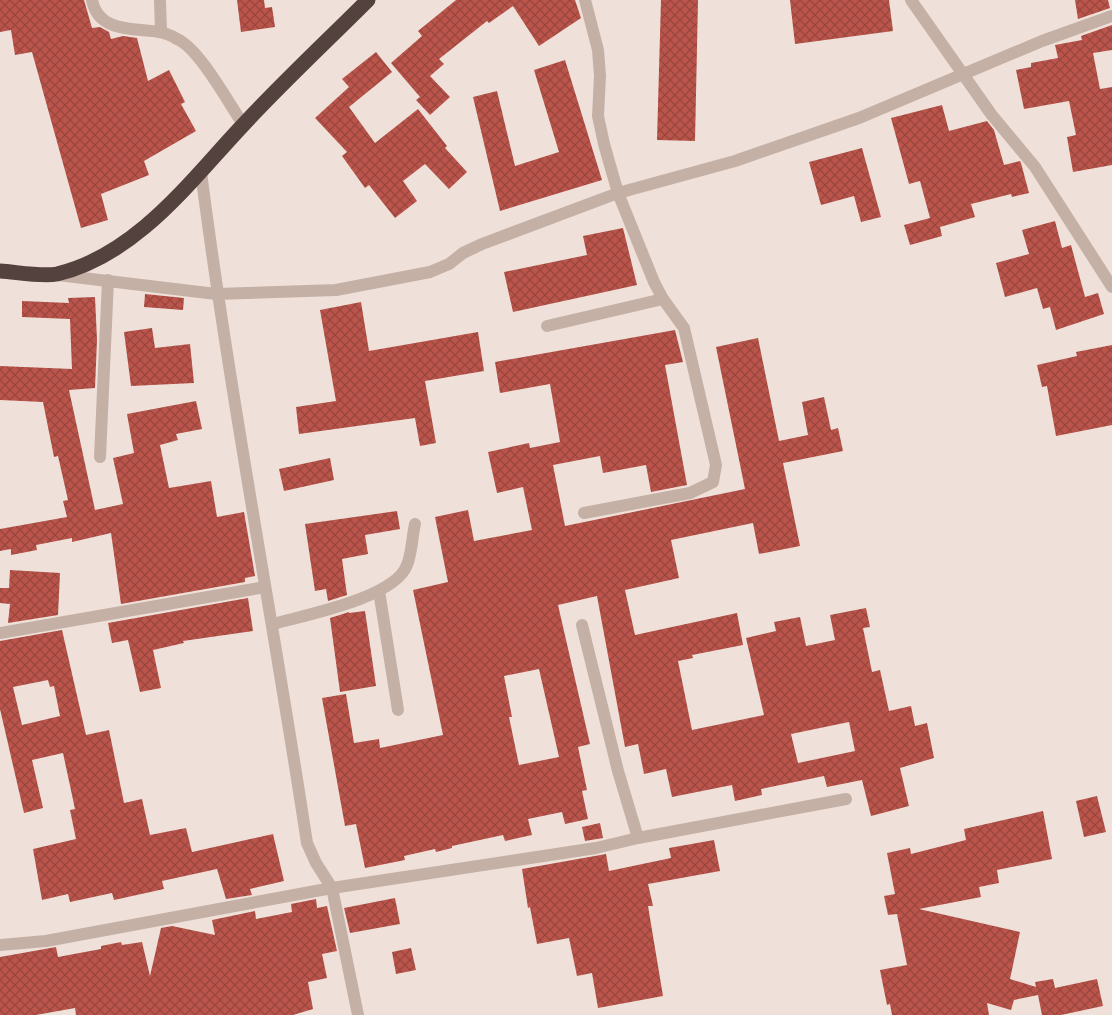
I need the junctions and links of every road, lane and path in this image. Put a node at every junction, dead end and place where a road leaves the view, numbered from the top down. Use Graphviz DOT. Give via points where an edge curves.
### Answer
graph roads {
  1 [pos="92,0"];
  2 [pos="160,0"];
  3 [pos="368,0"];
  4 [pos="585,0"];
  5 [pos="911,0"];
  6 [pos="1112,16"];
  7 [pos="162,32"];
  8 [pos="962,75"];
  9 [pos="243,124"];
  10 [pos="200,172"];
  11 [pos="618,193"];
  12 [pos="0,271"];
  13 [pos="56,274"];
  14 [pos="108,280"];
  15 [pos="1112,288"];
  16 [pos="216,294"];
  17 [pos="662,299"];
  18 [pos="547,326"];
  19 [pos="100,457"];
  20 [pos="584,513"];
  21 [pos="415,524"];
  22 [pos="265,587"];
  23 [pos="379,591"];
  24 [pos="273,624"];
  25 [pos="582,625"];
  26 [pos="0,633"];
  27 [pos="398,710"];
  28 [pos="846,799"];
  29 [pos="638,838"];
  30 [pos="332,888"];
  31 [pos="0,945"];
  32 [pos="358,1015"];
  1 -- 7 [label="street" via="111,26"];
  2 -- 7 [label="street"];
  3 -- 9 [label="highway"];
  4 -- 11 [label="street" via="598,50 598,116"];
  5 -- 8 [label="street"];
  6 -- 8 [label="street"];
  7 -- 9 [label="street" via="181,40 200,59"];
  8 -- 11 [label="street" via="859,118 735,161"];
  8 -- 15 [label="street" via="1035,167"];
  9 -- 10 [label="highway"];
  10 -- 13 [label="highway" via="128,241 101,257"];
  10 -- 16 [label="street"];
  11 -- 16 [label="street" via="482,244 449,264 424,274 336,290"];
  11 -- 17 [label="street"];
  12 -- 13 [label="highway"];
  13 -- 14 [label="street"];
  14 -- 16 [label="street"];
  14 -- 19 [label="street"];
  16 -- 22 [label="street"];
  17 -- 18 [label="street"];
  17 -- 20 [label="street" via="684,328 693,359 716,465 713,482 690,493"];
  21 -- 23 [label="street" via="407,567 396,580"];
  22 -- 24 [label="street"];
  22 -- 26 [label="street"];
  23 -- 24 [label="street"];
  23 -- 27 [label="street"];
  24 -- 30 [label="street" via="308,843"];
  25 -- 29 [label="street"];
  28 -- 29 [label="street"];
  29 -- 30 [label="street" via="596,848"];
  30 -- 31 [label="street" via="46,940"];
  30 -- 32 [label="street"];
}
